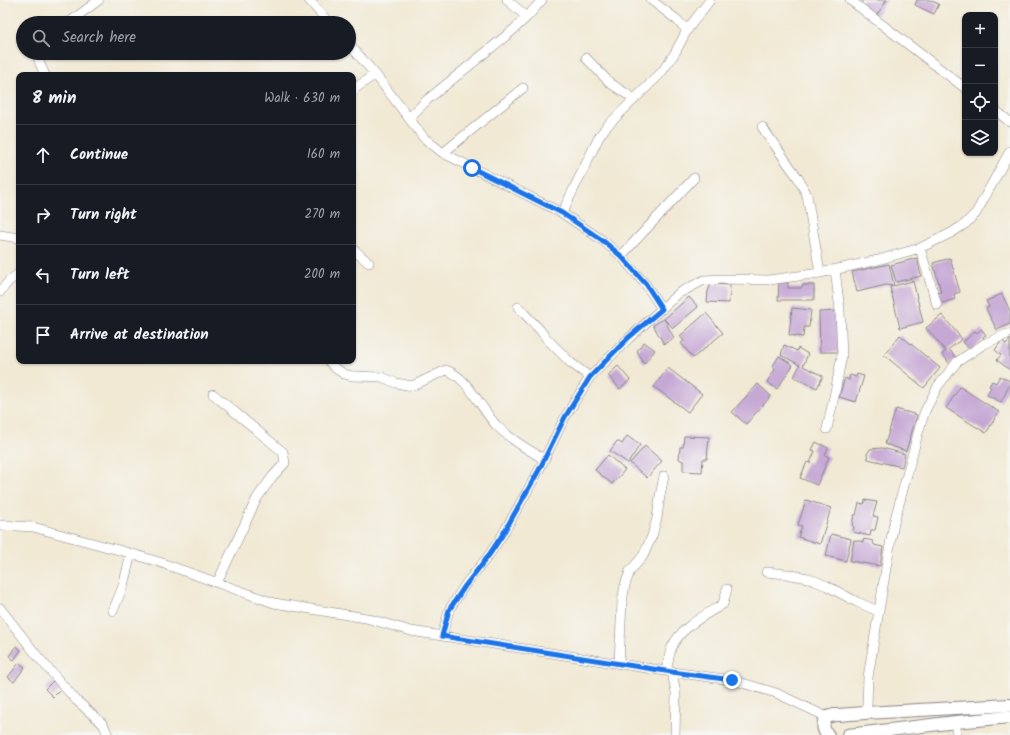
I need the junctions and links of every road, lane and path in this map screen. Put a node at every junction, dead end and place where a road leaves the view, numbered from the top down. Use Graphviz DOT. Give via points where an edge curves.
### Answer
graph roads {
  1 [pos="99,0"];
  2 [pos="309,0"];
  3 [pos="507,0"];
  4 [pos="542,0"];
  5 [pos="651,0"];
  6 [pos="710,0"];
  7 [pos="850,0"];
  8 [pos="77,16"];
  9 [pos="323,16"];
  10 [pos="527,17"];
  11 [pos="687,30"];
  12 [pos="356,52"];
  13 [pos="586,58"];
  14 [pos="39,60"];
  15 [pos="43,72"];
  16 [pos="375,74"];
  17 [pos="962,86"];
  18 [pos="356,88"];
  19 [pos="523,88"];
  20 [pos="634,99"];
  21 [pos="998,112"];
  22 [pos="409,118"];
  23 [pos="1010,122"];
  24 [pos="762,127"];
  25 [pos="1010,151"];
  26 [pos="443,153"];
  27 [pos="694,178"];
  28 [pos="562,213"];
  29 [pos="0,235"];
  30 [pos="16,238"];
  31 [pos="920,248"];
  32 [pos="356,252"];
  33 [pos="621,256"];
  34 [pos="369,263"];
  35 [pos="835,269"];
  36 [pos="820,273"];
  37 [pos="16,275"];
  38 [pos="0,292"];
  39 [pos="937,305"];
  40 [pos="518,307"];
  41 [pos="662,309"];
  42 [pos="1007,334"];
  43 [pos="332,364"];
  44 [pos="590,377"];
  45 [pos="213,394"];
  46 [pos="827,429"];
  47 [pos="544,459"];
  48 [pos="664,476"];
  49 [pos="0,525"];
  50 [pos="132,554"];
  51 [pos="766,572"];
  52 [pos="217,583"];
  53 [pos="727,589"];
  54 [pos="0,608"];
  55 [pos="113,611"];
  56 [pos="878,611"];
  57 [pos="442,636"];
  58 [pos="619,663"];
  59 [pos="669,672"];
  60 [pos="1010,705"];
  61 [pos="865,713"];
  62 [pos="832,716"];
  63 [pos="1010,717"];
  64 [pos="956,722"];
  65 [pos="108,735"];
  66 [pos="675,735"];
  67 [pos="828,735"];
  68 [pos="840,735"];
  69 [pos="848,735"];
  70 [pos="956,735"];
  1 -- 8 [label="street"];
  2 -- 9 [label="street"];
  3 -- 10 [label="street"];
  4 -- 10 [label="street"];
  5 -- 11 [label="street"];
  6 -- 11 [label="street"];
  7 -- 17 [label="street"];
  10 -- 22 [label="street"];
  11 -- 20 [label="street" via="661,73"];
  12 -- 16 [label="street"];
  13 -- 20 [label="street" via="610,83"];
  14 -- 15 [label="street"];
  16 -- 18 [label="street"];
  16 -- 22 [label="street"];
  19 -- 26 [label="street"];
  20 -- 28 [label="street" via="599,137"];
  21 -- 23 [label="street"];
  22 -- 26 [label="street" via="424,138"];
  24 -- 36 [label="street" via="807,195"];
  25 -- 31 [label="street" via="976,214 965,224"];
  26 -- 28 [label="street"];
  27 -- 33 [label="street"];
  28 -- 33 [label="street"];
  29 -- 30 [label="street"];
  31 -- 35 [label="street"];
  31 -- 39 [label="street"];
  32 -- 34 [label="street"];
  33 -- 41 [label="street" via="646,284"];
  35 -- 36 [label="street"];
  35 -- 46 [label="street" via="842,355"];
  36 -- 41 [label="street" via="769,280 704,280 680,293"];
  37 -- 38 [label="street"];
  40 -- 44 [label="street" via="571,363"];
  41 -- 44 [label="street" via="628,338"];
  42 -- 56 [label="street" via="984,344 957,362 938,386 925,411 894,523"];
  43 -- 47 [label="street" via="344,374 382,377 412,386 446,370 452,372 464,382 496,425 518,444"];
  44 -- 47 [label="street" via="565,417"];
  45 -- 52 [label="street" via="283,452 285,463 257,498"];
  47 -- 57 [label="street" via="503,534 449,610"];
  48 -- 58 [label="street" via="652,536 643,556 630,571 625,585 620,622"];
  49 -- 50 [label="street" via="33,527"];
  50 -- 52 [label="street"];
  50 -- 55 [label="street"];
  51 -- 56 [label="street" via="808,578"];
  52 -- 57 [label="street" via="274,603 366,618 411,631"];
  53 -- 59 [label="street" via="723,604 682,633 672,649"];
  54 -- 65 [label="street" via="44,664 76,700 103,724"];
  56 -- 61 [label="street"];
  57 -- 58 [label="street"];
  58 -- 59 [label="street"];
  59 -- 62 [label="street" via="732,680 776,693"];
  59 -- 66 [label="street" via="676,693"];
  60 -- 61 [label="main road"];
  61 -- 62 [label="main road"];
  62 -- 67 [label="main road" via="825,720 823,728"];
  62 -- 68 [label="main road" via="841,717 845,724 844,732"];
  63 -- 64 [label="main road"];
  64 -- 69 [label="main road"];
  64 -- 70 [label="street"];
}
